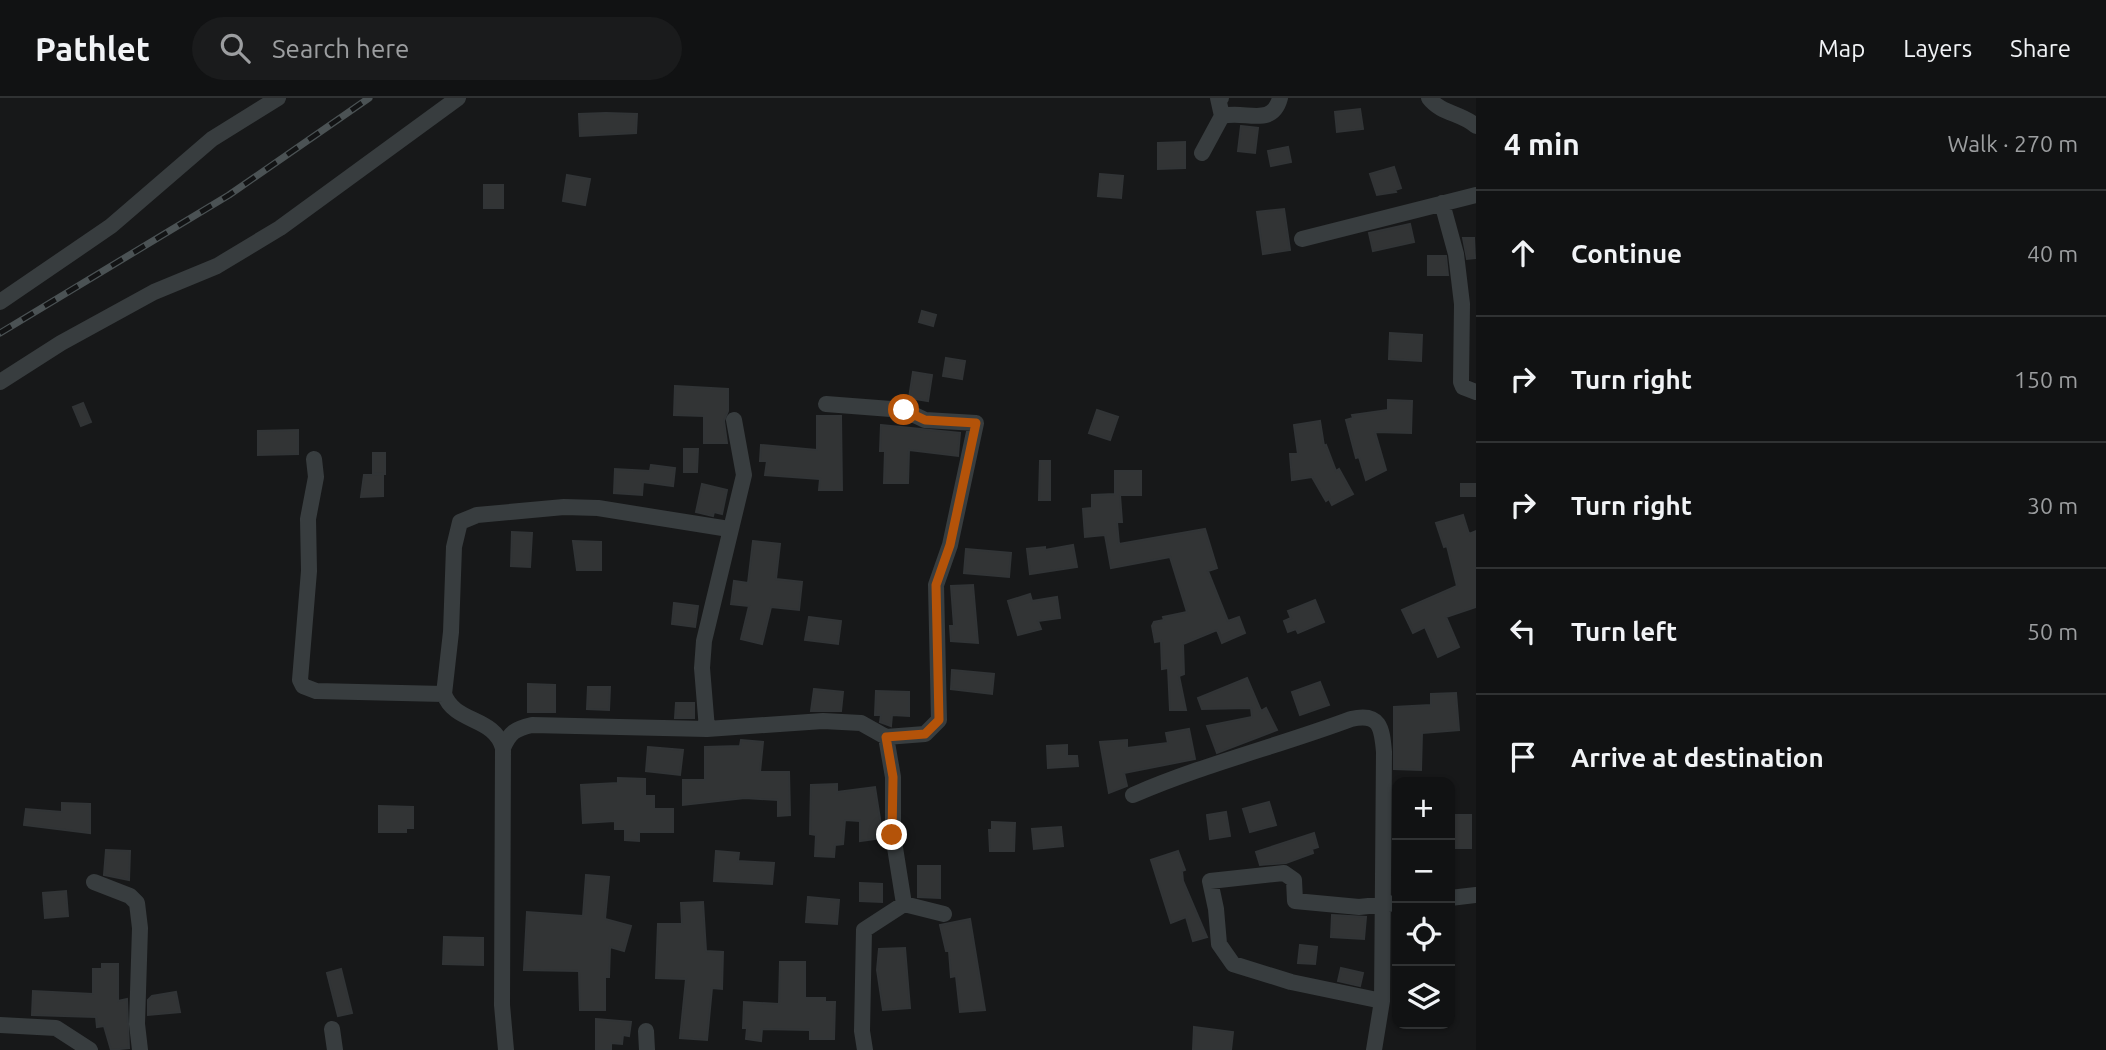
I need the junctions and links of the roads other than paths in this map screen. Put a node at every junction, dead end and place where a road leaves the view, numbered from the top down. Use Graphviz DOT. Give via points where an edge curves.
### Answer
graph roads {
  1 [pos="278,98"];
  2 [pos="458,98"];
  3 [pos="1221,98"];
  4 [pos="1280,98"];
  5 [pos="1429,98"];
  6 [pos="1222,116"];
  7 [pos="1476,126"];
  8 [pos="1202,153"];
  9 [pos="1476,195"];
  10 [pos="1442,203"];
  11 [pos="1302,239"];
  12 [pos="0,302"];
  13 [pos="0,382"];
  14 [pos="1476,392"];
  15 [pos="826,404"];
  16 [pos="734,420"];
  17 [pos="314,459"];
  18 [pos="729,529"];
  19 [pos="444,694"];
  20 [pos="707,729"];
  21 [pos="886,737"];
  22 [pos="503,748"];
  23 [pos="1133,796"];
  24 [pos="94,883"];
  25 [pos="1476,895"];
  26 [pos="1455,897"];
  27 [pos="904,904"];
  28 [pos="1391,904"];
  29 [pos="944,914"];
  30 [pos="1382,1001"];
  31 [pos="0,1025"];
  32 [pos="332,1029"];
  33 [pos="646,1031"];
  34 [pos="90,1050"];
  35 [pos="141,1050"];
  36 [pos="335,1050"];
  37 [pos="506,1050"];
  38 [pos="647,1050"];
  39 [pos="865,1050"];
  40 [pos="1374,1050"];
  1 -- 12 [label="street" via="212,139 111,226"];
  2 -- 13 [label="street" via="280,228 217,266 154,292 61,343"];
  3 -- 6 [label="street"];
  4 -- 6 [label="street" via="1270,115"];
  5 -- 7 [label="street"];
  6 -- 8 [label="street"];
  9 -- 10 [label="street"];
  10 -- 11 [label="street"];
  10 -- 14 [label="street" via="1456,254 1462,304 1461,382"];
  15 -- 21 [label="street" via="904,410 925,420 976,423 950,545 936,585 939,720 925,734"];
  16 -- 18 [label="street" via="744,475"];
  17 -- 19 [label="street" via="303,686 316,691"];
  18 -- 19 [label="street" via="598,508 467,517 456,530"];
  18 -- 20 [label="street" via="704,641"];
  19 -- 22 [label="street" via="462,716 489,727"];
  20 -- 21 [label="street" via="823,721 861,723"];
  20 -- 22 [label="street" via="532,725 509,734"];
  21 -- 27 [label="street" via="893,777 892,835"];
  22 -- 37 [label="street" via="502,1005"];
  23 -- 28 [label="street" via="1180,775 1351,719 1364,716 1376,720 1383,731"];
  24 -- 35 [label="street" via="131,896 137,903"];
  25 -- 26 [label="street"];
  27 -- 29 [label="street"];
  27 -- 39 [label="street" via="864,930"];
  28 -- 30 [label="street" via="1381,937"];
  28 -- 30 [label="street" via="1359,907 1295,901 1294,880 1284,873 1210,881 1219,944 1233,964"];
  30 -- 40 [label="street"];
  31 -- 34 [label="street" via="56,1028"];
  32 -- 36 [label="street"];
  33 -- 38 [label="street"];
}
